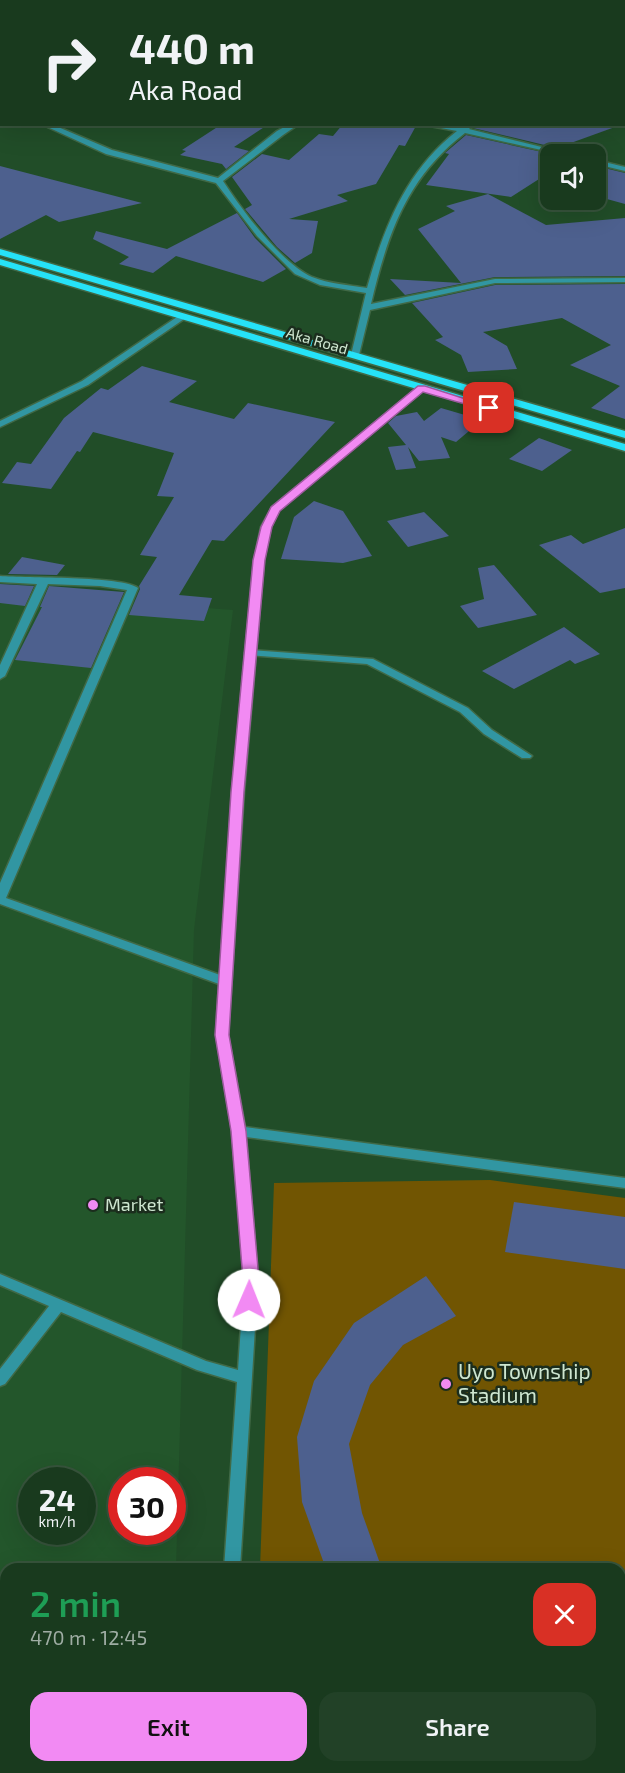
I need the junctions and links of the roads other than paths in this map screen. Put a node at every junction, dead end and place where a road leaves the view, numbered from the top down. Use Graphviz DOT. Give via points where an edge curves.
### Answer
graph roads {
  1 [pos="49,126"];
  2 [pos="292,126"];
  3 [pos="436,126"];
  4 [pos="468,126"];
  5 [pos="463,130"];
  6 [pos="540,148"];
  7 [pos="606,164"];
  8 [pos="625,169"];
  9 [pos="219,181"];
  10 [pos="0,252"];
  11 [pos="0,262"];
  12 [pos="625,280"];
  13 [pos="372,291"];
  14 [pos="366,308"];
  15 [pos="183,317"];
  16 [pos="355,355"];
  17 [pos="421,388"];
  18 [pos="0,424"];
  19 [pos="625,435"];
  20 [pos="625,448"];
  21 [pos="0,579"];
  22 [pos="43,583"];
  23 [pos="250,653"];
  24 [pos="0,676"];
  25 [pos="526,756"];
  26 [pos="0,899"];
  27 [pos="225,982"];
  28 [pos="239,1131"];
  29 [pos="625,1183"];
  30 [pos="0,1279"];
  31 [pos="59,1304"];
  32 [pos="244,1378"];
  33 [pos="0,1380"];
  34 [pos="232,1563"];
  1 -- 9 [label="street" via="109,152"];
  2 -- 9 [label="street"];
  3 -- 5 [label="street"];
  4 -- 5 [label="street"];
  5 -- 6 [label="street"];
  5 -- 13 [label="street" via="426,162 406,190 377,260"];
  7 -- 8 [label="street"];
  9 -- 13 [label="street" via="297,273"];
  10 -- 16 [label="main road, Aka Road"];
  11 -- 15 [label="main road, Aka Road"];
  12 -- 14 [label="street" via="495,281"];
  13 -- 14 [label="street"];
  14 -- 16 [label="street"];
  15 -- 17 [label="main road, Aka Road"];
  15 -- 18 [label="street" via="85,383"];
  16 -- 19 [label="main road, Aka Road"];
  17 -- 20 [label="main road, Aka Road"];
  17 -- 23 [label="street" via="275,509 266,527 259,560"];
  21 -- 22 [label="street"];
  22 -- 24 [label="street"];
  22 -- 26 [label="street" via="102,582 133,588"];
  23 -- 25 [label="street" via="369,661 464,710 488,732"];
  23 -- 27 [label="street"];
  26 -- 27 [label="street"];
  27 -- 28 [label="street" via="222,1035"];
  28 -- 29 [label="street"];
  28 -- 32 [label="street" via="251,1280"];
  30 -- 31 [label="street"];
  31 -- 32 [label="street" via="202,1366"];
  31 -- 33 [label="street"];
  32 -- 34 [label="street"];
}
